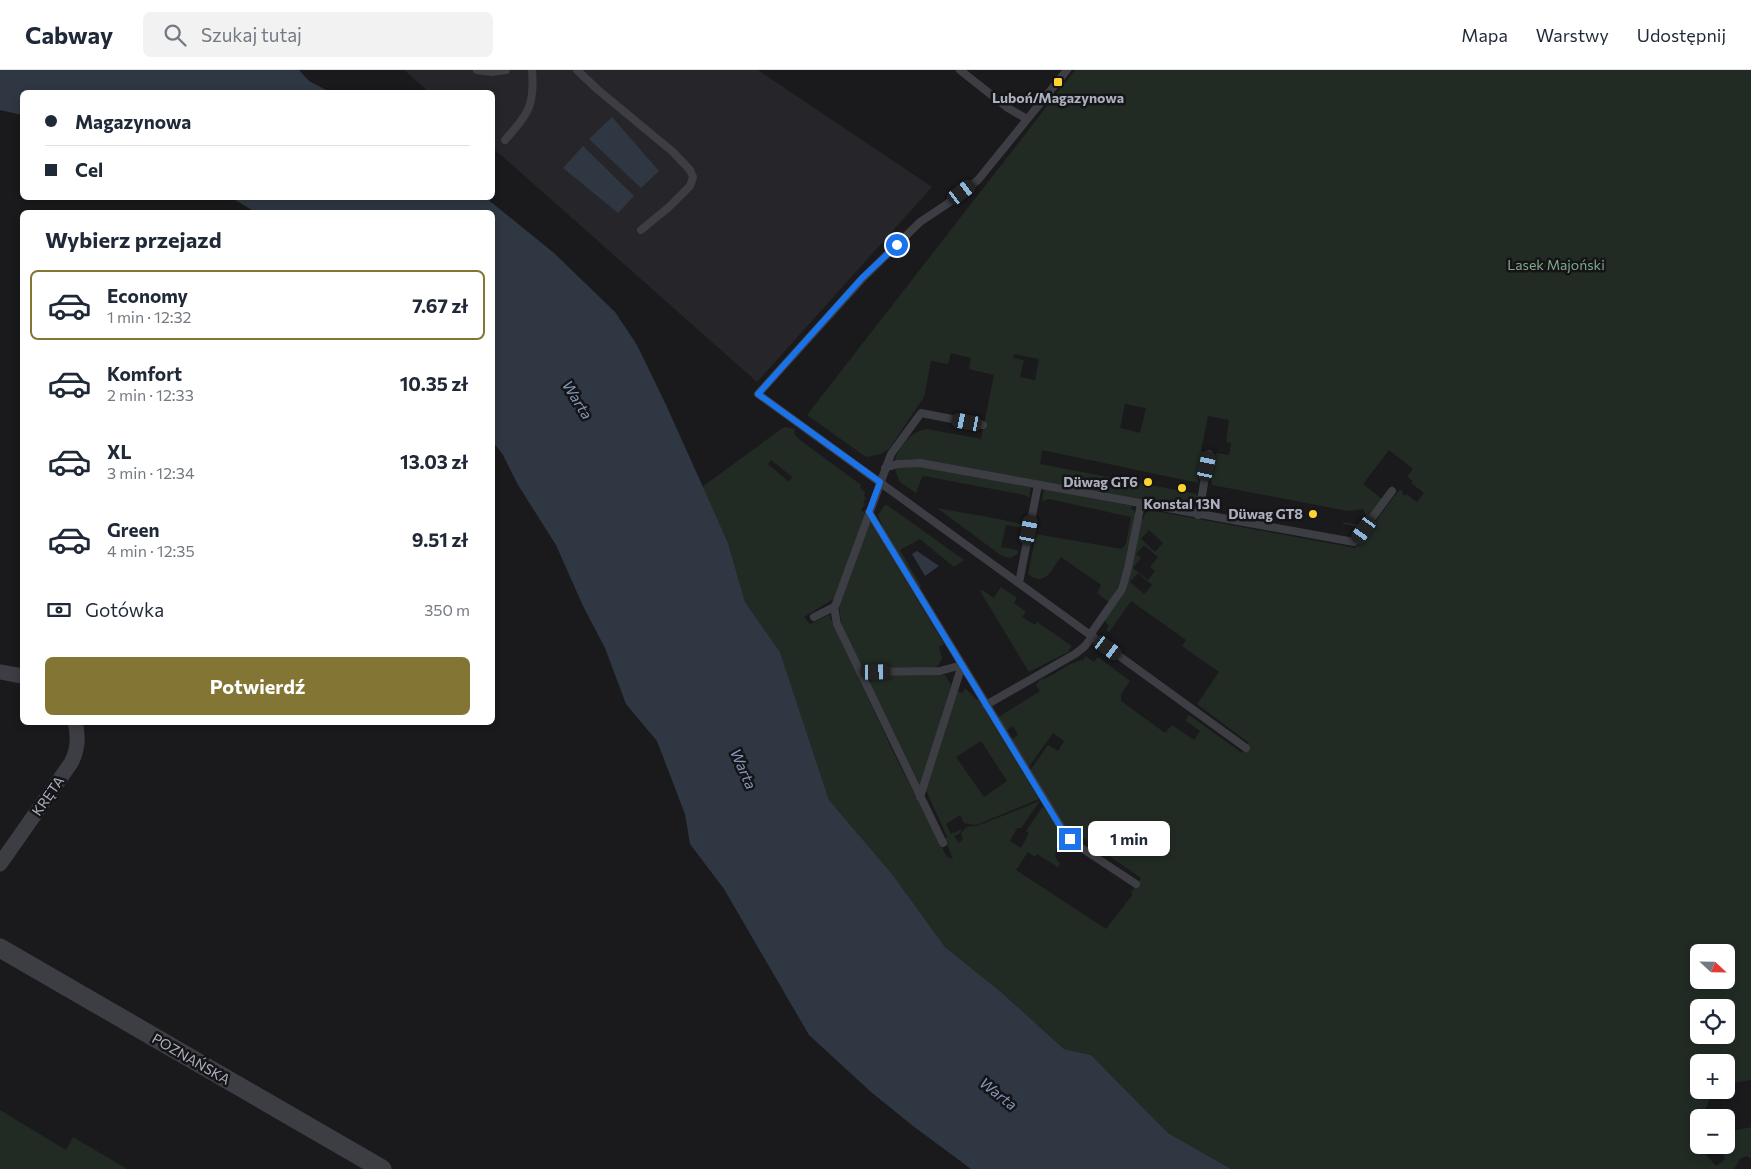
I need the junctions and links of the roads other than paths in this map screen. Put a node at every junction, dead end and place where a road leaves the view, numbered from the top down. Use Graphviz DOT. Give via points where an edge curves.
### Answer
graph roads {
  1 [pos="478,70"];
  2 [pos="506,70"];
  3 [pos="532,70"];
  4 [pos="577,70"];
  5 [pos="960,70"];
  6 [pos="1067,70"];
  7 [pos="1027,118"];
  8 [pos="505,140"];
  9 [pos="641,230"];
  10 [pos="983,425"];
  11 [pos="1209,454"];
  12 [pos="885,468"];
  13 [pos="880,482"];
  14 [pos="1038,485"];
  15 [pos="1392,491"];
  16 [pos="1141,504"];
  17 [pos="869,512"];
  18 [pos="1198,515"];
  19 [pos="1018,583"];
  20 [pos="834,607"];
  21 [pos="814,617"];
  22 [pos="1091,636"];
  23 [pos="962,665"];
  24 [pos="0,672"];
  25 [pos="860,672"];
  26 [pos="20,676"];
  27 [pos="986,705"];
  28 [pos="76,725"];
  29 [pos="1246,748"];
  30 [pos="920,797"];
  31 [pos="943,843"];
  32 [pos="0,864"];
  33 [pos="1136,884"];
  34 [pos="0,948"];
  35 [pos="382,1169"];
  1 -- 2 [label="lane"];
  3 -- 8 [label="lane" via="534,88 529,109"];
  4 -- 9 [label="lane" via="690,170 690,186"];
  5 -- 7 [label="lane" via="1008,108"];
  6 -- 7 [label="lane"];
  7 -- 13 [label="lane" via="978,180 920,222 862,278 758,394"];
  10 -- 12 [label="lane" via="921,413 891,454"];
  11 -- 18 [label="lane"];
  12 -- 13 [label="lane"];
  12 -- 14 [label="lane" via="920,462"];
  13 -- 17 [label="lane"];
  13 -- 19 [label="lane"];
  14 -- 16 [label="lane"];
  14 -- 19 [label="lane"];
  15 -- 18 [label="lane" via="1354,542"];
  16 -- 18 [label="lane"];
  16 -- 22 [label="lane" via="1122,589"];
  17 -- 20 [label="lane"];
  17 -- 23 [label="lane"];
  19 -- 22 [label="lane"];
  20 -- 21 [label="lane"];
  20 -- 25 [label="lane" via="837,624"];
  22 -- 27 [label="lane" via="1075,654"];
  22 -- 29 [label="lane"];
  23 -- 25 [label="lane" via="940,671"];
  23 -- 27 [label="lane"];
  23 -- 30 [label="lane"];
  24 -- 26 [label="street"];
  25 -- 30 [label="lane"];
  27 -- 33 [label="lane" via="1066,835"];
  28 -- 32 [label="street, KRĘTA" via="77,744 71,763"];
  30 -- 31 [label="lane"];
  34 -- 35 [label="street, POZNAŃSKA"];
}
